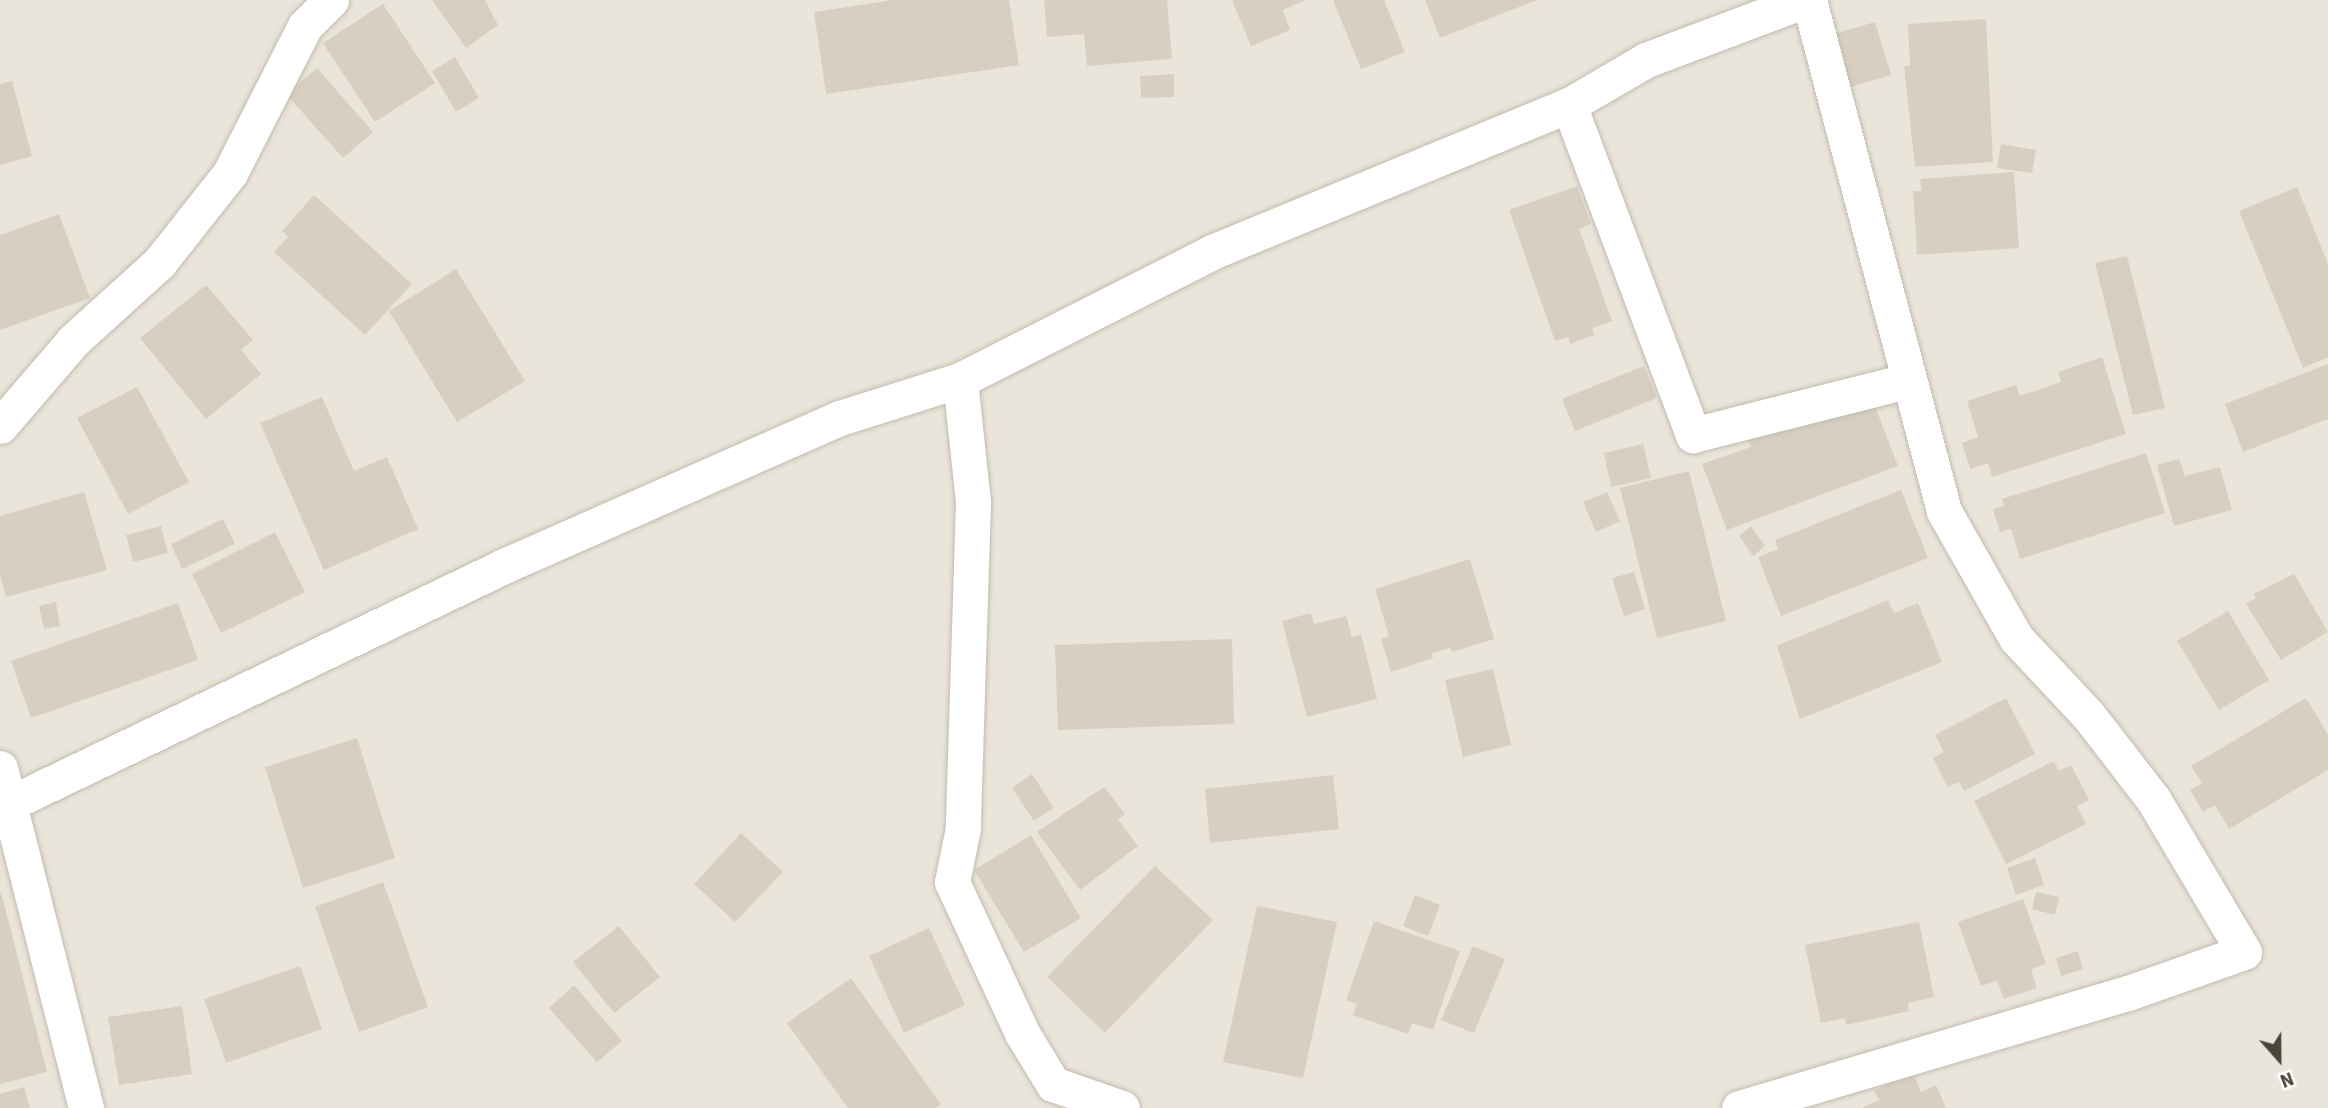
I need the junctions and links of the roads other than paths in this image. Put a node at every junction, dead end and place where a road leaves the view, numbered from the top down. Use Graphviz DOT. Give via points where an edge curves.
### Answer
graph roads {
  1 [pos="331,0"];
  2 [pos="1807,0"];
  3 [pos="1569,105"];
  4 [pos="960,380"];
  5 [pos="1907,381"];
  6 [pos="0,426"];
  7 [pos="0,768"];
  8 [pos="4,805"];
  9 [pos="86,1108"];
  10 [pos="1122,1108"];
  11 [pos="1739,1108"];
  1 -- 6 [label="street" via="305,26 230,173 159,263 73,341"];
  2 -- 3 [label="street" via="1646,60"];
  2 -- 5 [label="street" via="1898,331"];
  3 -- 4 [label="street" via="1212,252"];
  3 -- 5 [label="street" via="1693,435"];
  4 -- 8 [label="street" via="840,418 504,566"];
  4 -- 10 [label="street" via="973,502 963,828 952,882 1021,1033 1053,1084"];
  5 -- 11 [label="street" via="1944,510 2016,638 2088,715 2153,799 2244,952 2128,993"];
  7 -- 8 [label="street"];
  8 -- 9 [label="street"];
}
